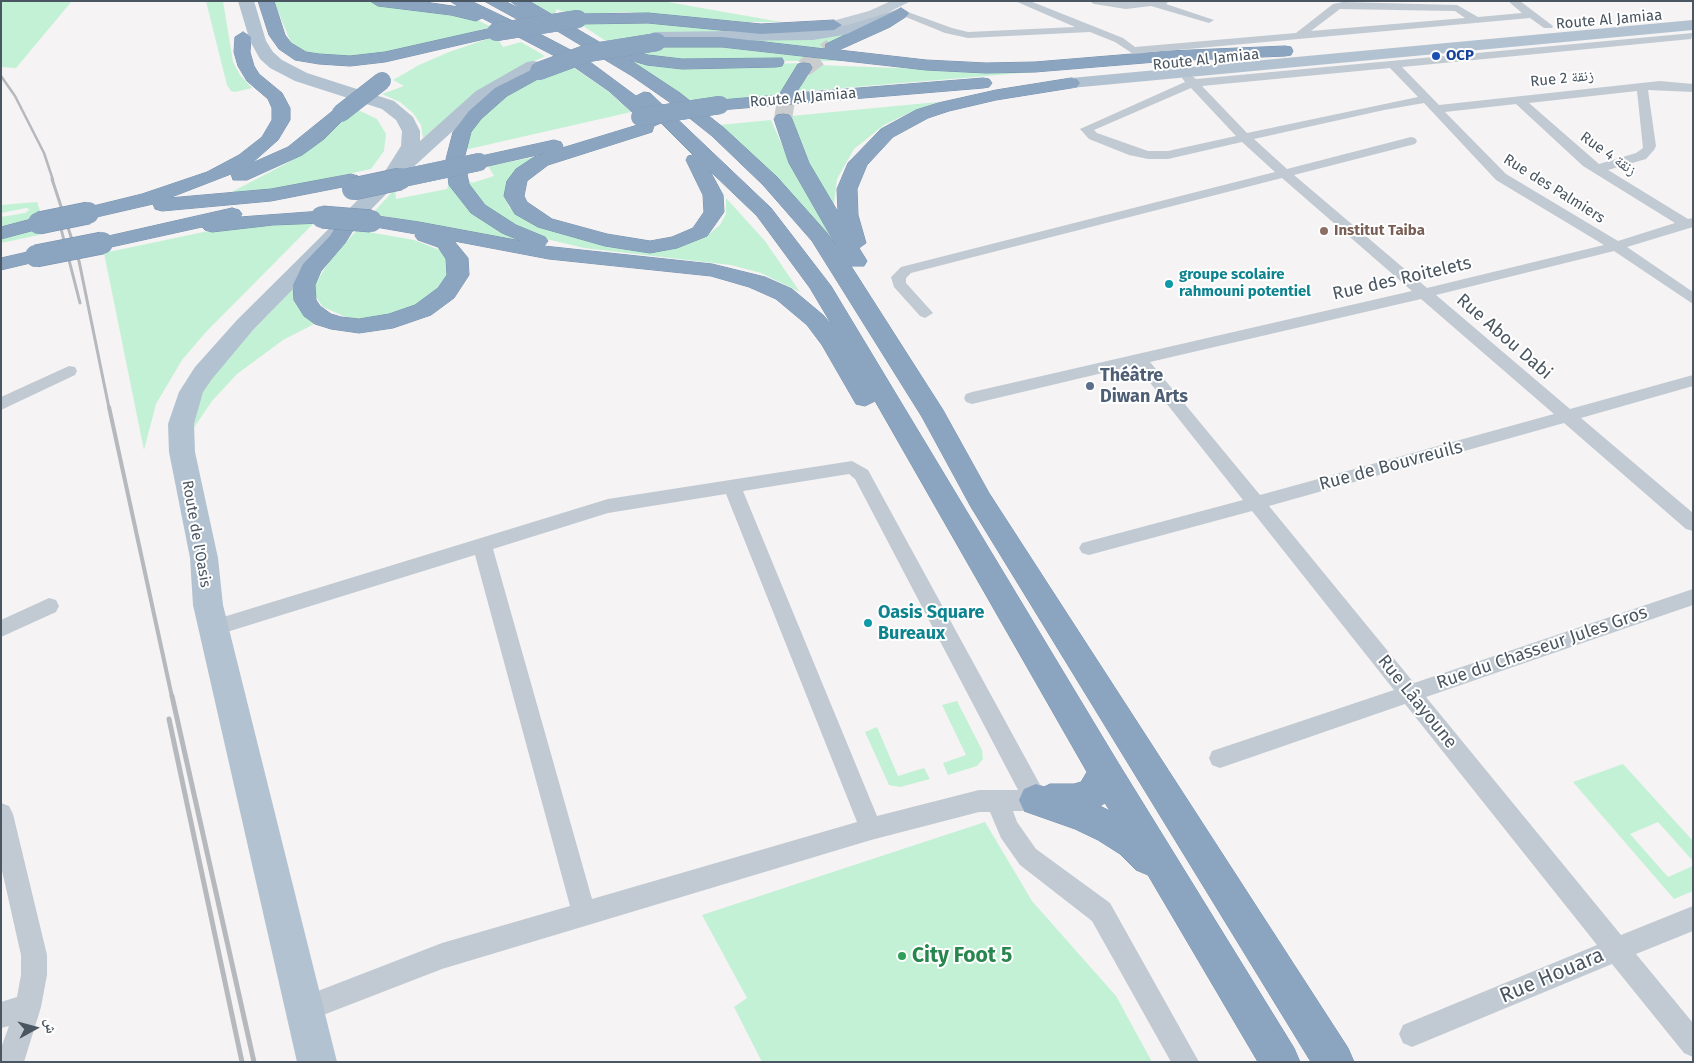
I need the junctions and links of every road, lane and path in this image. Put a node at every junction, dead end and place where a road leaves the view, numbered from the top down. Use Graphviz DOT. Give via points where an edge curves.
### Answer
graph roads {
  1 [pos="234,1"];
  2 [pos="246,1"];
  3 [pos="266,1"];
  4 [pos="378,1"];
  5 [pos="458,1"];
  6 [pos="492,1"];
  7 [pos="518,1"];
  8 [pos="1020,1"];
  9 [pos="1094,1"];
  10 [pos="1513,1"];
  11 [pos="1160,2"];
  12 [pos="907,7"];
  13 [pos="1693,12"];
  14 [pos="1532,15"];
  15 [pos="1209,20"];
  16 [pos="1476,20"];
  17 [pos="834,25"];
  18 [pos="1548,26"];
  19 [pos="567,28"];
  20 [pos="1091,29"];
  21 [pos="1692,33"];
  22 [pos="490,34"];
  23 [pos="1298,36"];
  24 [pos="244,37"];
  25 [pos="534,37"];
  26 [pos="655,40"];
  27 [pos="832,47"];
  28 [pos="1285,51"];
  29 [pos="1140,54"];
  30 [pos="926,65"];
  31 [pos="1394,66"];
  32 [pos="536,68"];
  33 [pos="804,68"];
  34 [pos="1189,78"];
  35 [pos="1071,83"];
  36 [pos="1642,87"];
  37 [pos="1693,88"];
  38 [pos="787,94"];
  39 [pos="276,97"];
  40 [pos="1519,100"];
  41 [pos="1430,104"];
  42 [pos="721,111"];
  43 [pos="783,119"];
  44 [pos="643,122"];
  45 [pos="1244,137"];
  46 [pos="1411,141"];
  47 [pos="478,158"];
  48 [pos="277,160"];
  49 [pos="694,160"];
  50 [pos="1597,169"];
  51 [pos="1284,173"];
  52 [pos="390,180"];
  53 [pos="352,184"];
  54 [pos="148,199"];
  55 [pos="88,213"];
  56 [pos="381,222"];
  57 [pos="1690,223"];
  58 [pos="347,224"];
  59 [pos="161,229"];
  60 [pos="1,232"];
  61 [pos="1616,246"];
  62 [pos="638,260"];
  63 [pos="1,264"];
  64 [pos="866,276"];
  65 [pos="1425,293"];
  66 [pos="1693,299"];
  67 [pos="925,314"];
  68 [pos="1140,360"];
  69 [pos="68,371"];
  70 [pos="1693,380"];
  71 [pos="972,398"];
  72 [pos="1,404"];
  73 [pos="1567,417"];
  74 [pos="907,434"];
  75 [pos="732,487"];
  76 [pos="1256,503"];
  77 [pos="1693,524"];
  78 [pos="482,544"];
  79 [pos="1089,548"];
  80 [pos="1693,596"];
  81 [pos="49,606"];
  82 [pos="211,617"];
  83 [pos="1,629"];
  84 [pos="1409,692"];
  85 [pos="1220,758"];
  86 [pos="1147,767"];
  87 [pos="1105,772"];
  88 [pos="996,799"];
  89 [pos="1036,800"];
  90 [pos="1,814"];
  91 [pos="871,829"];
  92 [pos="4,841"];
  93 [pos="1171,882"];
  94 [pos="584,913"];
  95 [pos="1693,918"];
  96 [pos="1617,949"];
  97 [pos="28,1007"];
  98 [pos="305,1010"];
  99 [pos="1,1015"];
  100 [pos="1412,1034"];
  101 [pos="1693,1044"];
  102 [pos="10,1062"];
  103 [pos="317,1062"];
  104 [pos="1186,1062"];
  105 [pos="1280,1062"];
  106 [pos="1334,1062"];
  1 -- 24 [label="main road, Route de l'Oasis"];
  2 -- 52 [label="main road, Route de l'Oasis" via="258,41 276,64 301,77 388,105 404,117 411,131 410,146"];
  3 -- 22 [label="highway" via="277,35 285,46 294,53 319,59 373,59"];
  4 -- 25 [label="highway" via="463,13"];
  5 -- 25 [label="highway"];
  6 -- 19 [label="highway" via="520,14"];
  7 -- 19 [label="highway"];
  8 -- 20 [label="street"];
  9 -- 11 [label="street" via="1119,6"];
  10 -- 14 [label="street"];
  11 -- 15 [label="street"];
  12 -- 17 [label="main road"];
  12 -- 20 [label="street" via="949,31 968,35"];
  12 -- 26 [label="main road" via="850,29 813,35"];
  12 -- 27 [label="highway" via="884,24"];
  13 -- 18 [label="main road, Route Al Jamiaa"];
  14 -- 16 [label="street"];
  14 -- 18 [label="street"];
  16 -- 23 [label="street"];
  16 -- 23 [label="street" via="1457,8 1343,5 1337,6"];
  17 -- 19 [label="highway" via="761,29 648,18"];
  18 -- 28 [label="main road, Route Al Jamiaa"];
  19 -- 22 [label="highway, bridge"];
  19 -- 30 [label="highway" via="625,54 671,63"];
  19 -- 74 [label="highway" via="595,58 644,97 764,212 829,300"];
  19 -- 86 [label="highway" via="638,72 689,109 770,181 820,237 923,399 980,500"];
  20 -- 29 [label="street" via="1119,40"];
  21 -- 31 [label="street"];
  21 -- 34 [label="main road, Route Al Jamiaa" via="1673,27"];
  22 -- 48 [label="highway, bridge" via="438,52 393,75 310,140"];
  23 -- 29 [label="street"];
  24 -- 39 [label="highway" via="242,52 246,66 253,77"];
  24 -- 82 [label="main road, Route de l'Oasis" via="258,60 274,73 383,112 396,125 398,141 391,158 365,187 211,343 191,366 173,396 164,424 166,468 190,566"];
  25 -- 49 [label="highway" via="615,87"];
  26 -- 30 [label="highway" via="722,42"];
  26 -- 32 [label="highway, bridge" via="588,53"];
  28 -- 29 [label="highway"];
  28 -- 42 [label="highway, Route Al Jamiaa"];
  29 -- 30 [label="highway" via="1035,67"];
  31 -- 34 [label="street"];
  31 -- 41 [label="street, Rue des Palmiers"];
  32 -- 52 [label="main road" via="482,95"];
  32 -- 62 [label="highway" via="482,107 468,124 458,141 455,159 459,185 478,209 522,235 566,248"];
  33 -- 38 [label="highway"];
  34 -- 35 [label="main road, Route Al Jamiaa"];
  34 -- 45 [label="street, Rue Abou Dabi"];
  34 -- 45 [label="street" via="1087,127 1086,131 1134,152 1157,156"];
  35 -- 42 [label="highway, Route Al Jamiaa"];
  35 -- 64 [label="highway" via="944,107 904,123 876,142 858,163 847,189 850,225"];
  36 -- 37 [label="street, Rue 2 زنقة" via="1668,85"];
  36 -- 40 [label="street, Rue 2 زنقة"];
  36 -- 50 [label="street" via="1648,150 1641,156"];
  39 -- 48 [label="highway" via="289,105 300,120 296,141"];
  39 -- 54 [label="highway" via="281,108 281,120 269,140 255,153 214,176"];
  40 -- 41 [label="street, Rue 2 زنقة"];
  40 -- 50 [label="street, Rue 4 زنقة"];
  41 -- 45 [label="street" via="1384,106"];
  41 -- 61 [label="street, Rue des Palmiers" via="1502,177"];
  42 -- 44 [label="highway"];
  43 -- 64 [label="highway" via="799,163"];
  44 -- 47 [label="highway"];
  44 -- 47 [label="highway" via="571,132"];
  44 -- 49 [label="highway" via="536,164 517,181 514,196 517,203 526,213 545,222 605,240 650,246 677,242 700,232 714,212 712,195"];
  45 -- 51 [label="street, Rue Abou Dabi"];
  46 -- 51 [label="street"];
  47 -- 53 [label="highway, bridge"];
  48 -- 54 [label="highway" via="229,180"];
  49 -- 74 [label="highway" via="745,206 783,250 820,302 880,400"];
  50 -- 57 [label="street, Rue 4 زنقة"];
  51 -- 65 [label="street, Rue Abou Dabi"];
  51 -- 67 [label="street" via="906,270 898,277 899,284"];
  52 -- 58 [label="main road, Route de l'Oasis"];
  53 -- 55 [label="highway" via="272,196"];
  53 -- 59 [label="highway"];
  54 -- 55 [label="highway"];
  55 -- 60 [label="highway, bridge"];
  56 -- 58 [label="highway" via="445,244 457,258 458,275 446,293 423,310 392,322 360,326 323,319 308,306 304,293 306,277"];
  56 -- 59 [label="highway, bridge" via="273,219"];
  56 -- 62 [label="highway" via="534,251"];
  57 -- 61 [label="street, Rue des Roitelets"];
  58 -- 82 [label="main road, Route de l'Oasis" via="218,352 191,392 181,424 182,452 204,558"];
  59 -- 63 [label="highway, bridge"];
  61 -- 65 [label="street, Rue des Roitelets"];
  61 -- 66 [label="street, Rue des Palmiers"];
  62 -- 74 [label="highway" via="728,273 784,294 824,330 874,411 888,424"];
  64 -- 86 [label="highway" via="951,426 1071,621 1130,725"];
  65 -- 68 [label="street, Rue des Roitelets"];
  65 -- 73 [label="street, Rue Abou Dabi"];
  68 -- 71 [label="street, Rue des Roitelets"];
  68 -- 76 [label="street, Rue Lâayoune"];
  69 -- 72 [label="street"];
  70 -- 73 [label="street, Rue de Bouvreuils"];
  73 -- 76 [label="street, Rue de Bouvreuils"];
  73 -- 77 [label="street, Rue Abou Dabi"];
  74 -- 87 [label="highway"];
  75 -- 78 [label="street" via="608,506"];
  75 -- 89 [label="street" via="844,466 858,470"];
  75 -- 91 [label="street"];
  76 -- 79 [label="street, Rue de Bouvreuils"];
  76 -- 84 [label="street, Rue Lâayoune"];
  78 -- 82 [label="street"];
  78 -- 94 [label="street"];
  80 -- 84 [label="street, Rue du Chasseur Jules Gros"];
  81 -- 83 [label="street"];
  82 -- 98 [label="main road"];
  84 -- 85 [label="street, Rue du Chasseur Jules Gros"];
  84 -- 96 [label="street, Rue Lâayoune"];
  86 -- 106 [label="highway"];
  87 -- 89 [label="highway" via="1092,794 1074,800"];
  87 -- 93 [label="highway"];
  88 -- 89 [label="street"];
  88 -- 91 [label="street"];
  88 -- 104 [label="street" via="1009,830 1028,857 1101,912"];
  89 -- 93 [label="highway" via="1082,814 1132,842"];
  90 -- 92 [label="street"];
  91 -- 94 [label="street"];
  92 -- 97 [label="street" via="34,955"];
  93 -- 105 [label="highway"];
  94 -- 98 [label="street" via="442,956"];
  95 -- 96 [label="street, Rue Houara"];
  96 -- 100 [label="street, Rue Houara"];
  96 -- 101 [label="street, Rue Lâayoune"];
  97 -- 99 [label="street"];
  97 -- 102 [label="street"];
  98 -- 103 [label="main road"];
}
